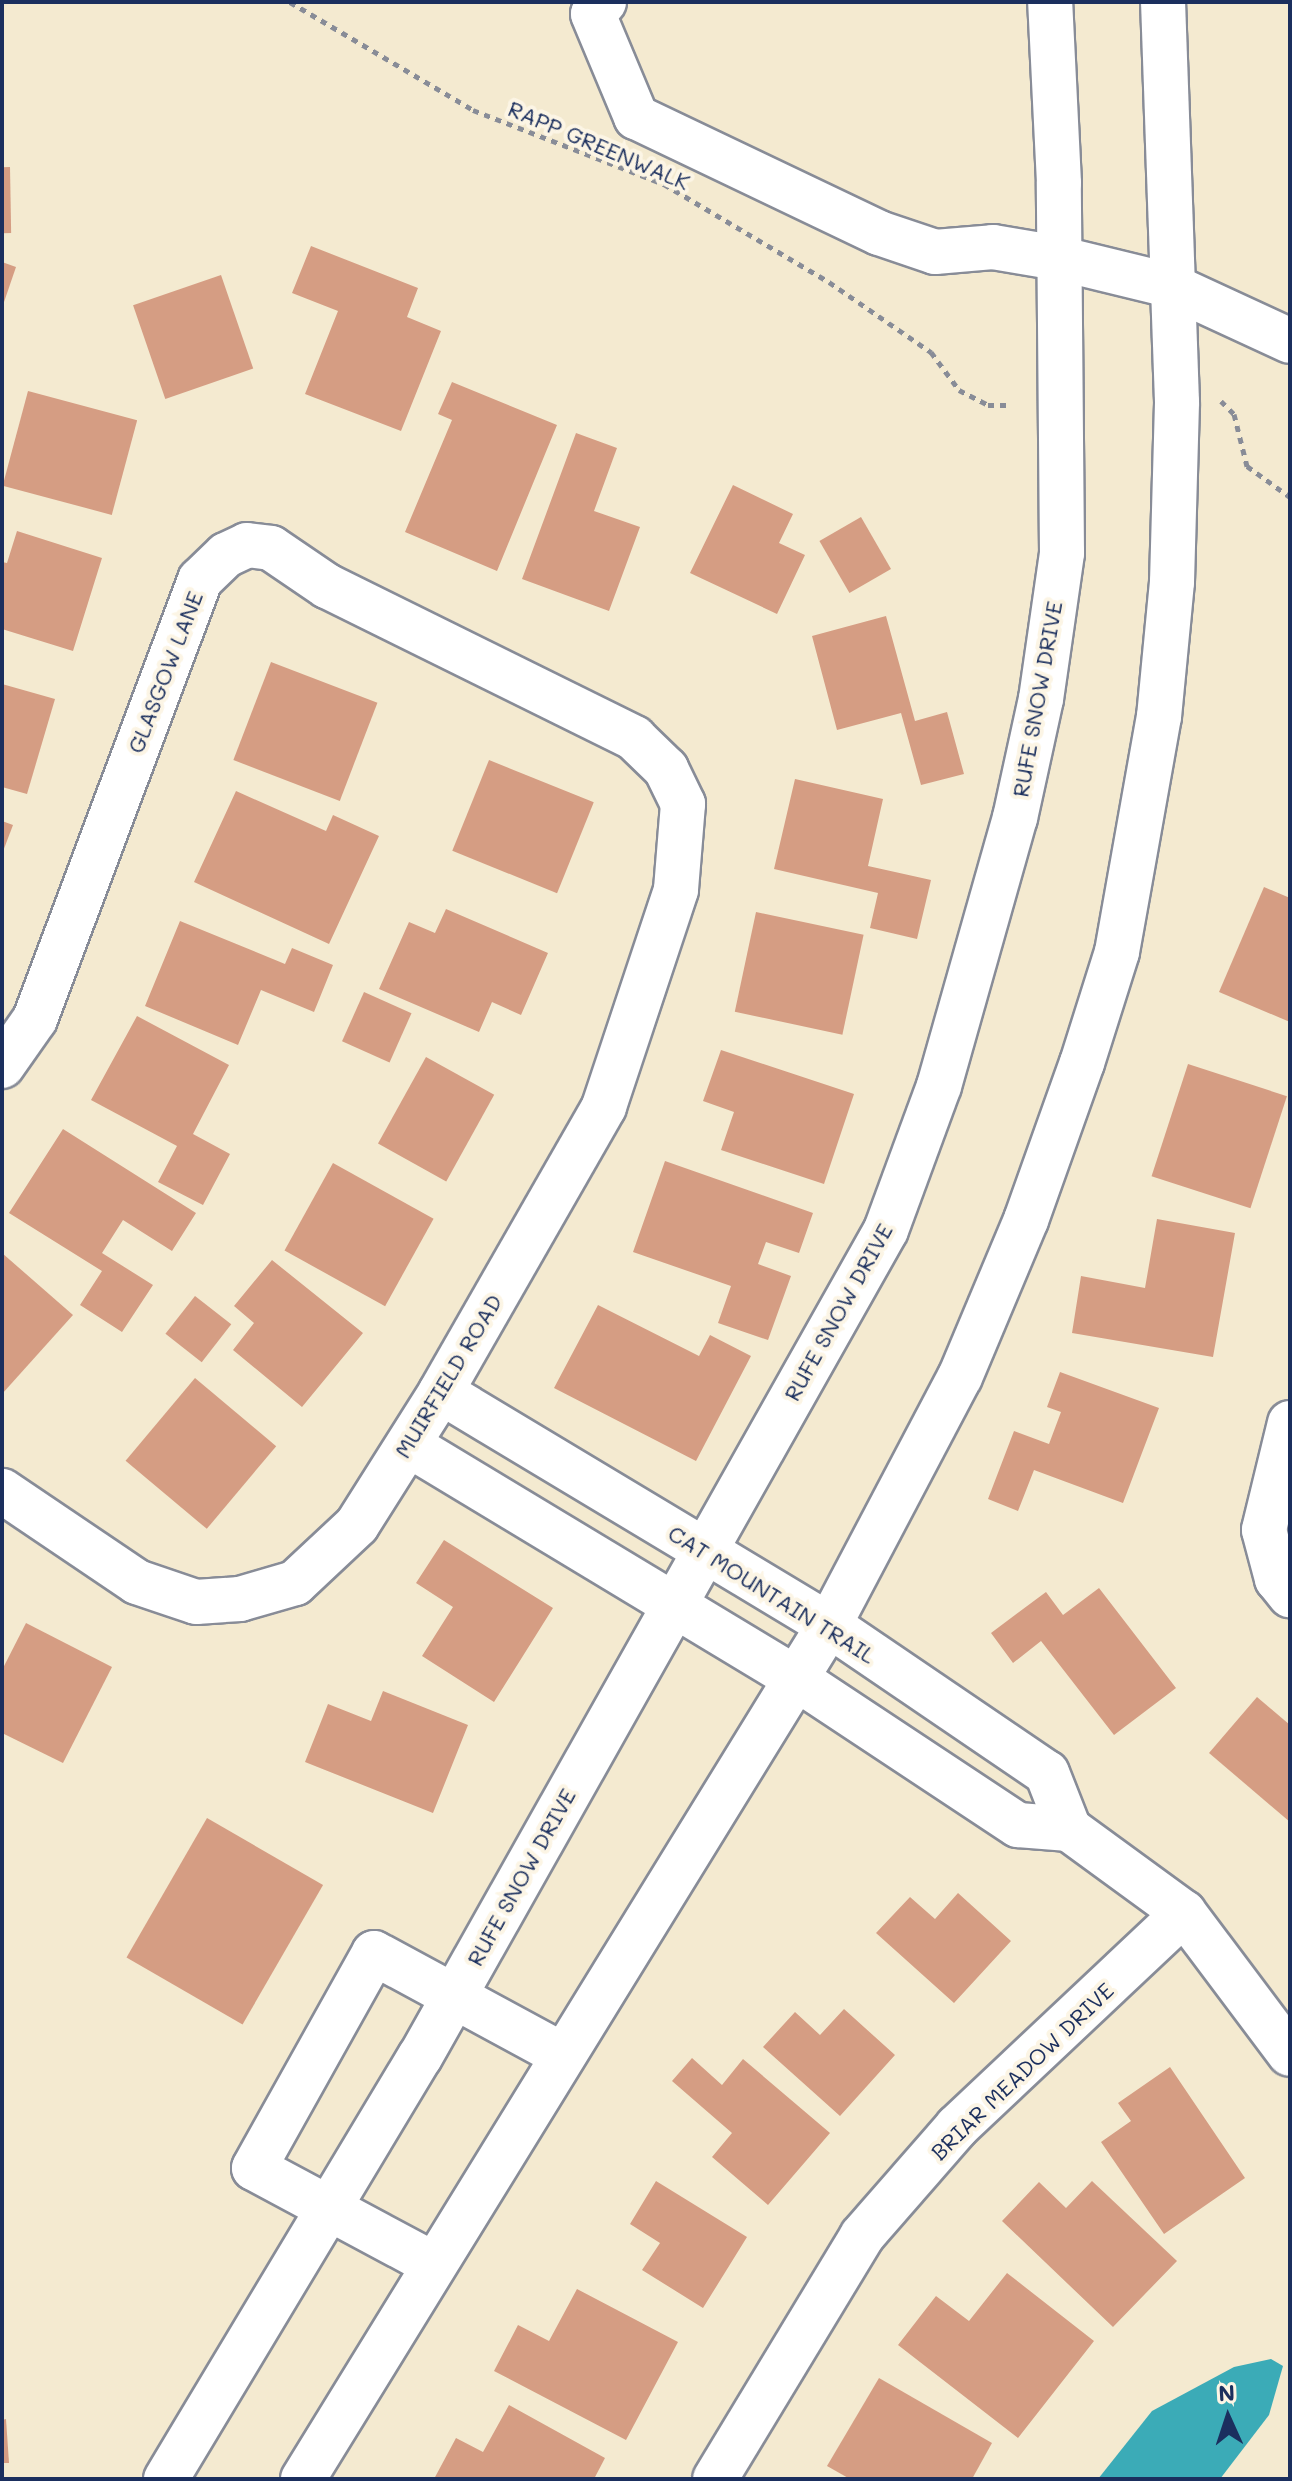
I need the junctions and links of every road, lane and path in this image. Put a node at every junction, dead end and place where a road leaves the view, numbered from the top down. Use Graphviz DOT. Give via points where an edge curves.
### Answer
graph roads {
  1 [pos="290,2"];
  2 [pos="604,2"];
  3 [pos="1050,2"];
  4 [pos="1163,2"];
  5 [pos="1058,258"];
  6 [pos="1169,285"];
  7 [pos="1290,341"];
  8 [pos="1220,400"];
  9 [pos="1006,405"];
  10 [pos="1290,497"];
  11 [pos="684,844"];
  12 [pos="2,1066"];
  13 [pos="441,1392"];
  14 [pos="1290,1423"];
  15 [pos="409,1445"];
  16 [pos="2,1491"];
  17 [pos="703,1552"];
  18 [pos="1290,1595"];
  19 [pos="674,1603"];
  20 [pos="829,1625"];
  21 [pos="797,1679"];
  22 [pos="1069,1829"];
  23 [pos="1184,1913"];
  24 [pos="455,1995"];
  25 [pos="561,2054"];
  26 [pos="1290,2054"];
  27 [pos="328,2210"];
  28 [pos="433,2264"];
  29 [pos="166,2479"];
  30 [pos="303,2479"];
  31 [pos="715,2479"];
  1 -- 9 [label="path, RAPP GREENWALK" via="473,110 664,184 829,282 918,344 959,390 988,405"];
  2 -- 5 [label="street" via="593,14 636,117 879,233 935,252 993,247"];
  3 -- 5 [label="street, RUFE SNOW DRIVE"];
  4 -- 6 [label="street"];
  5 -- 6 [label="street"];
  5 -- 17 [label="street, RUFE SNOW DRIVE" via="1062,553 1041,699 983,942 939,1086 886,1230"];
  6 -- 7 [label="street"];
  6 -- 20 [label="street" via="1177,402 1172,582 1159,717 1117,952 1026,1220 960,1377"];
  8 -- 10 [label="path" via="1234,414 1247,466"];
  11 -- 12 [label="street, GLASGOW LANE" via="683,804 666,769 634,738 327,586 271,548 247,545 226,555 200,580 35,1019"];
  11 -- 13 [label="street, MUIRFIELD ROAD" via="676,890 604,1107"];
  13 -- 15 [label="street, MUIRFIELD ROAD"];
  13 -- 17 [label="street, CAT MOUNTAIN TRAIL"];
  14 -- 18 [label="street" via="1264,1530 1277,1579"];
  15 -- 16 [label="street, MUIRFIELD ROAD" via="357,1525 295,1583 240,1599 196,1602 137,1582"];
  15 -- 19 [label="street"];
  17 -- 19 [label="street, RUFE SNOW DRIVE"];
  17 -- 20 [label="street, CAT MOUNTAIN TRAIL"];
  19 -- 21 [label="street"];
  19 -- 24 [label="street, RUFE SNOW DRIVE"];
  20 -- 21 [label="street"];
  20 -- 22 [label="street, CAT MOUNTAIN TRAIL" via="1047,1773"];
  21 -- 22 [label="street" via="1018,1825"];
  21 -- 25 [label="street"];
  22 -- 23 [label="street"];
  23 -- 26 [label="street"];
  23 -- 31 [label="street, BRIAR MEADOW DRIVE" via="957,2127 862,2236"];
  24 -- 25 [label="street"];
  24 -- 27 [label="street, RUFE SNOW DRIVE"];
  24 -- 27 [label="street" via="374,1953 254,2168"];
  25 -- 28 [label="street"];
  27 -- 28 [label="street"];
  27 -- 29 [label="street, RUFE SNOW DRIVE"];
  28 -- 30 [label="street"];
}
